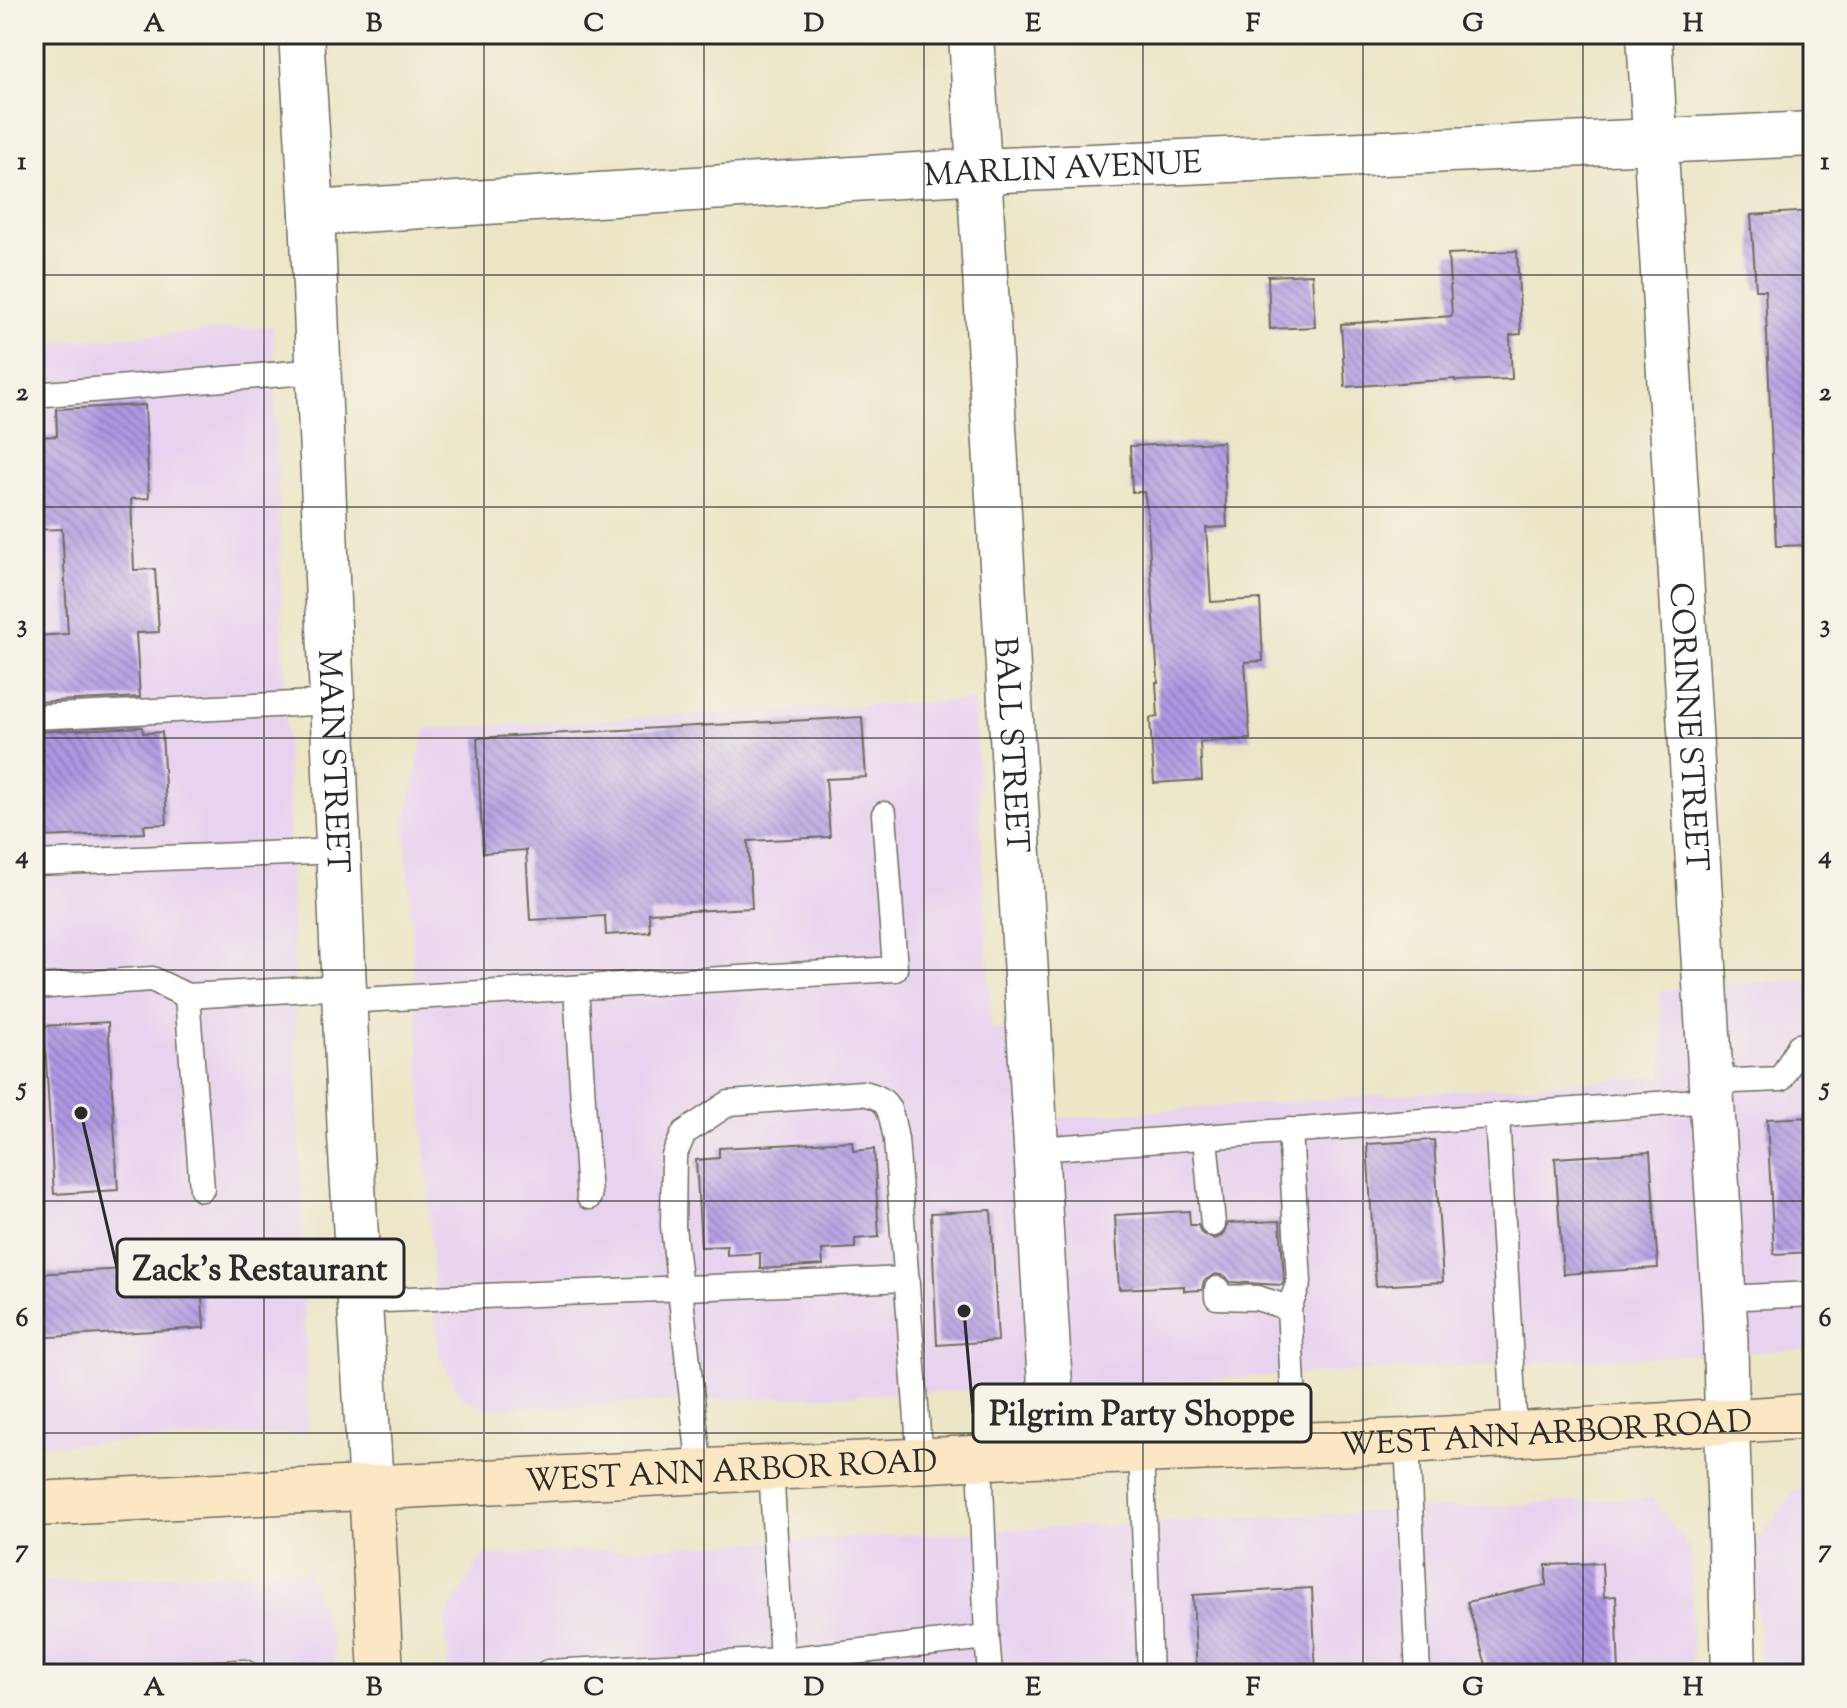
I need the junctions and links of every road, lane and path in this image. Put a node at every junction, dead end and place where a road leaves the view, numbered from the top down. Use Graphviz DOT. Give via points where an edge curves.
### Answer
graph roads {
  1 [pos="301,34"];
  2 [pos="971,34"];
  3 [pos="1649,34"];
  4 [pos="1813,134"];
  5 [pos="1655,142"];
  6 [pos="980,171"];
  7 [pos="312,213"];
  8 [pos="318,371"];
  9 [pos="34,395"];
  10 [pos="333,702"];
  11 [pos="34,717"];
  12 [pos="884,814"];
  13 [pos="339,851"];
  14 [pos="34,863"];
  15 [pos="34,987"];
  16 [pos="576,988"];
  17 [pos="345,994"];
  18 [pos="187,996"];
  19 [pos="1813,1045"];
  20 [pos="1711,1091"];
  21 [pos="1497,1116"];
  22 [pos="1290,1130"];
  23 [pos="1205,1137"];
  24 [pos="1038,1149"];
  25 [pos="202,1189"];
  26 [pos="589,1197"];
  27 [pos="1213,1224"];
  28 [pos="907,1279"];
  29 [pos="682,1288"];
  30 [pos="1217,1289"];
  31 [pos="1813,1294"];
  32 [pos="1723,1298"];
  33 [pos="360,1301"];
  34 [pos="1289,1308"];
  35 [pos="1813,1416"];
  36 [pos="1727,1421"];
  37 [pos="1515,1434"];
  38 [pos="1407,1441"];
  39 [pos="1296,1445"];
  40 [pos="1141,1451"];
  41 [pos="1054,1454"];
  42 [pos="980,1458"];
  43 [pos="920,1460"];
  44 [pos="771,1467"];
  45 [pos="700,1471"];
  46 [pos="371,1488"];
  47 [pos="34,1504"];
  48 [pos="987,1637"];
  49 [pos="782,1667"];
  50 [pos="195,1674"];
  51 [pos="248,1674"];
  52 [pos="381,1674"];
  53 [pos="545,1674"];
  54 [pos="990,1674"];
  55 [pos="1150,1674"];
  56 [pos="1418,1674"];
  57 [pos="1734,1674"];
  1 -- 7 [label="street, MAIN STREET"];
  2 -- 6 [label="street, BALL STREET"];
  3 -- 5 [label="street, CORINNE STREET"];
  4 -- 5 [label="street, MARLIN AVENUE"];
  5 -- 6 [label="street, MARLIN AVENUE"];
  5 -- 20 [label="street, CORINNE STREET"];
  6 -- 7 [label="street, MARLIN AVENUE"];
  6 -- 24 [label="street, BALL STREET"];
  7 -- 8 [label="street, MAIN STREET"];
  8 -- 9 [label="lane"];
  8 -- 10 [label="street, MAIN STREET"];
  10 -- 11 [label="lane"];
  10 -- 13 [label="street, MAIN STREET"];
  12 -- 16 [label="lane" via="895,969"];
  13 -- 14 [label="lane"];
  13 -- 17 [label="street, MAIN STREET"];
  15 -- 18 [label="lane" via="152,979"];
  16 -- 17 [label="lane"];
  16 -- 26 [label="lane"];
  17 -- 18 [label="lane"];
  17 -- 33 [label="street, MAIN STREET"];
  18 -- 25 [label="lane"];
  19 -- 20 [label="lane" via="1799,1046 1781,1079"];
  20 -- 21 [label="lane"];
  20 -- 32 [label="street, CORINNE STREET"];
  21 -- 22 [label="lane"];
  21 -- 37 [label="lane"];
  22 -- 23 [label="lane"];
  22 -- 34 [label="lane" via="1299,1282"];
  23 -- 24 [label="lane"];
  23 -- 27 [label="lane"];
  24 -- 41 [label="street, BALL STREET"];
  28 -- 29 [label="lane"];
  28 -- 29 [label="lane" via="889,1108 879,1096 862,1093 729,1103 684,1133 674,1156 672,1191"];
  28 -- 43 [label="lane"];
  29 -- 33 [label="lane"];
  29 -- 45 [label="lane"];
  30 -- 34 [label="lane" via="1217,1297 1257,1298"];
  31 -- 32 [label="lane"];
  32 -- 36 [label="street, CORINNE STREET"];
  33 -- 46 [label="street, MAIN STREET"];
  34 -- 39 [label="lane"];
  35 -- 36 [label="main road, WEST ANN ARBOR ROAD"];
  36 -- 37 [label="main road, WEST ANN ARBOR ROAD"];
  36 -- 57 [label="street, CORINNE STREET"];
  37 -- 38 [label="main road, WEST ANN ARBOR ROAD"];
  38 -- 39 [label="main road, WEST ANN ARBOR ROAD"];
  38 -- 56 [label="lane"];
  39 -- 40 [label="main road, WEST ANN ARBOR ROAD"];
  40 -- 41 [label="main road, WEST ANN ARBOR ROAD"];
  40 -- 55 [label="lane"];
  41 -- 42 [label="main road, WEST ANN ARBOR ROAD"];
  42 -- 43 [label="main road, WEST ANN ARBOR ROAD"];
  42 -- 48 [label="lane"];
  43 -- 44 [label="main road, WEST ANN ARBOR ROAD"];
  44 -- 45 [label="main road, WEST ANN ARBOR ROAD"];
  44 -- 49 [label="lane"];
  45 -- 46 [label="main road, WEST ANN ARBOR ROAD"];
  46 -- 47 [label="main road, WEST ANN ARBOR ROAD"];
  46 -- 52 [label="main road"];
  48 -- 49 [label="lane"];
  48 -- 54 [label="lane"];
  49 -- 53 [label="lane"];
  50 -- 51 [label="lane"];
}
